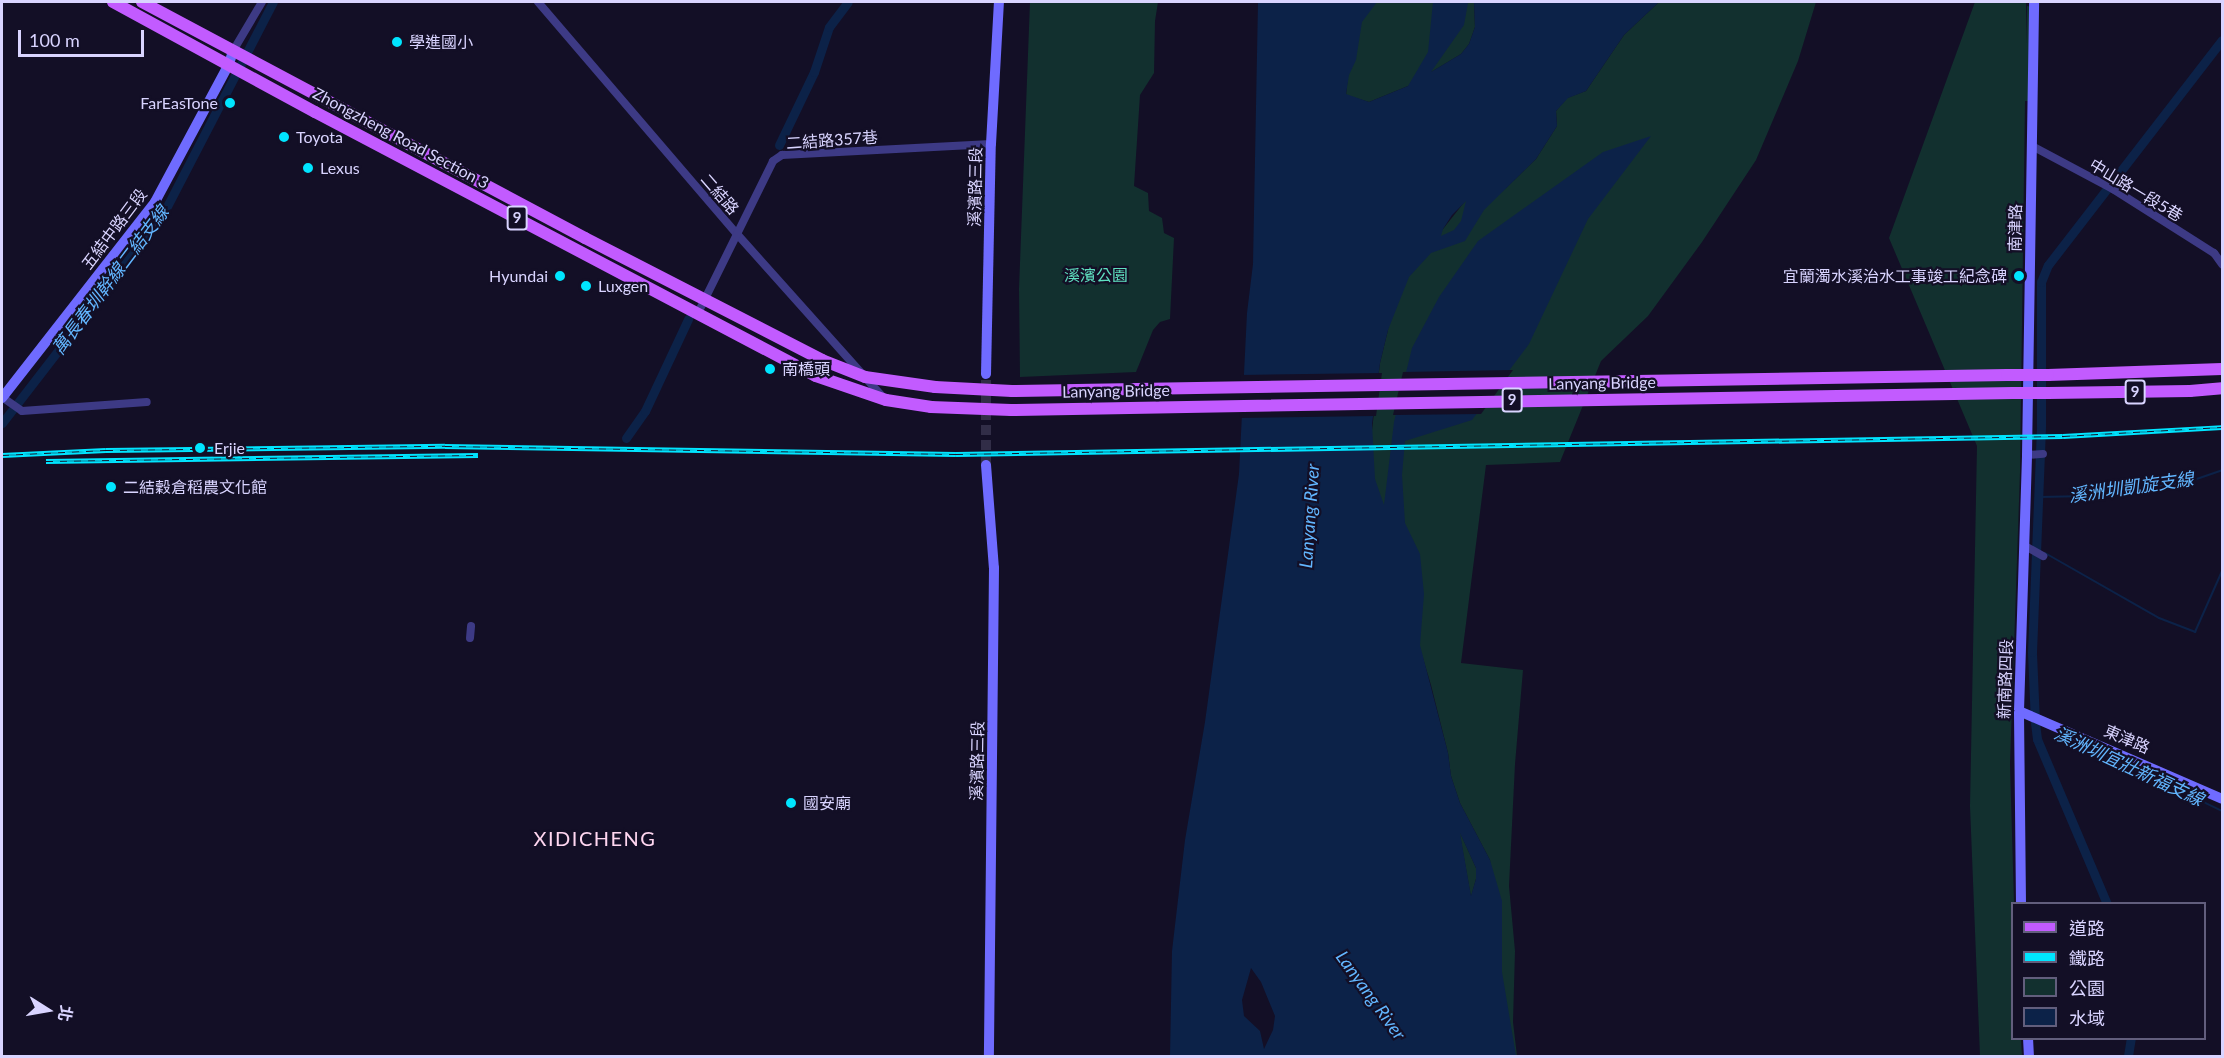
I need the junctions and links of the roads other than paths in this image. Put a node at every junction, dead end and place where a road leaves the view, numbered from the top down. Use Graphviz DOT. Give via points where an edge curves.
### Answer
graph roads {
  1 [pos="113,2"];
  2 [pos="142,2"];
  3 [pos="262,2"];
  4 [pos="538,2"];
  5 [pos="999,2"];
  6 [pos="2034,2"];
  7 [pos="233,51"];
  8 [pos="229,64"];
  9 [pos="396,137"];
  10 [pos="991,144"];
  11 [pos="2032,146"];
  12 [pos="390,151"];
  13 [pos="767,153"];
  14 [pos="773,161"];
  15 [pos="737,234"];
  16 [pos="2223,264"];
  17 [pos="705,299"];
  18 [pos="698,313"];
  19 [pos="2223,369"];
  20 [pos="986,374"];
  21 [pos="865,377"];
  22 [pos="2223,388"];
  23 [pos="1012,391"];
  24 [pos="2,397"];
  25 [pos="885,400"];
  26 [pos="147,402"];
  27 [pos="1011,410"];
  28 [pos="2035,455"];
  29 [pos="986,465"];
  30 [pos="2029,549"];
  31 [pos="2043,556"];
  32 [pos="471,626"];
  33 [pos="470,639"];
  34 [pos="2019,711"];
  35 [pos="2223,799"];
  36 [pos="2021,902"];
  37 [pos="2028,1040"];
  38 [pos="989,1056"];
  39 [pos="2029,1056"];
  1 -- 8 [label="main road, Zhongzheng Road Section 3 / 9"];
  2 -- 7 [label="main road, Zhongzheng Road Section 3 / 9"];
  3 -- 7 [label="street, 五結中路三段"];
  4 -- 15 [label="street, 二結路"];
  5 -- 10 [label="street, 溪濱路三段"];
  6 -- 11 [label="street, 南津路"];
  7 -- 8 [label="street, 五結中路三段"];
  7 -- 9 [label="main road, Zhongzheng Road Section 3 / 9"];
  8 -- 12 [label="main road, Zhongzheng Road Section 3 / 9"];
  8 -- 24 [label="street, 五結中路三段" via="155,202"];
  9 -- 12 [label="main road"];
  9 -- 17 [label="main road, Zhongzheng Road Section 3 / 9"];
  10 -- 14 [label="street, 二結路357巷" via="798,153"];
  10 -- 20 [label="street, 溪濱路三段"];
  11 -- 16 [label="street, 中山路一段5巷" via="2107,186 2214,254"];
  11 -- 28 [label="street, 南津路"];
  12 -- 18 [label="main road, Zhongzheng Road Section 3 / 9"];
  13 -- 14 [label="street"];
  14 -- 15 [label="street, 二結路357巷"];
  15 -- 17 [label="street, 二結路357巷"];
  15 -- 21 [label="street, 二結路"];
  17 -- 18 [label="street, 二結路357巷"];
  17 -- 21 [label="main road, Zhongzheng Road Section 3 / 9" via="822,360"];
  18 -- 25 [label="main road, Zhongzheng Road Section 3 / 9" via="816,376"];
  19 -- 23 [label="main road, Lanyang Bridge / 9, bridge"];
  21 -- 23 [label="main road, Zhongzheng Road Section 3 / 9, bridge" via="935,387"];
  21 -- 25 [label="street, 二結路"];
  22 -- 27 [label="main road, Lanyang Bridge / 9, bridge"];
  24 -- 26 [label="street" via="22,411"];
  25 -- 27 [label="main road, Zhongzheng Road Section 3 / 9, bridge" via="931,407"];
  28 -- 30 [label="street, 新南路四段"];
  29 -- 38 [label="street, 溪濱路三段" via="994,568"];
  30 -- 31 [label="street"];
  30 -- 34 [label="street, 新南路四段"];
  32 -- 33 [label="street"];
  34 -- 35 [label="street, 東津路"];
  34 -- 36 [label="street, 新南路四段"];
  37 -- 39 [label="street"];
}
